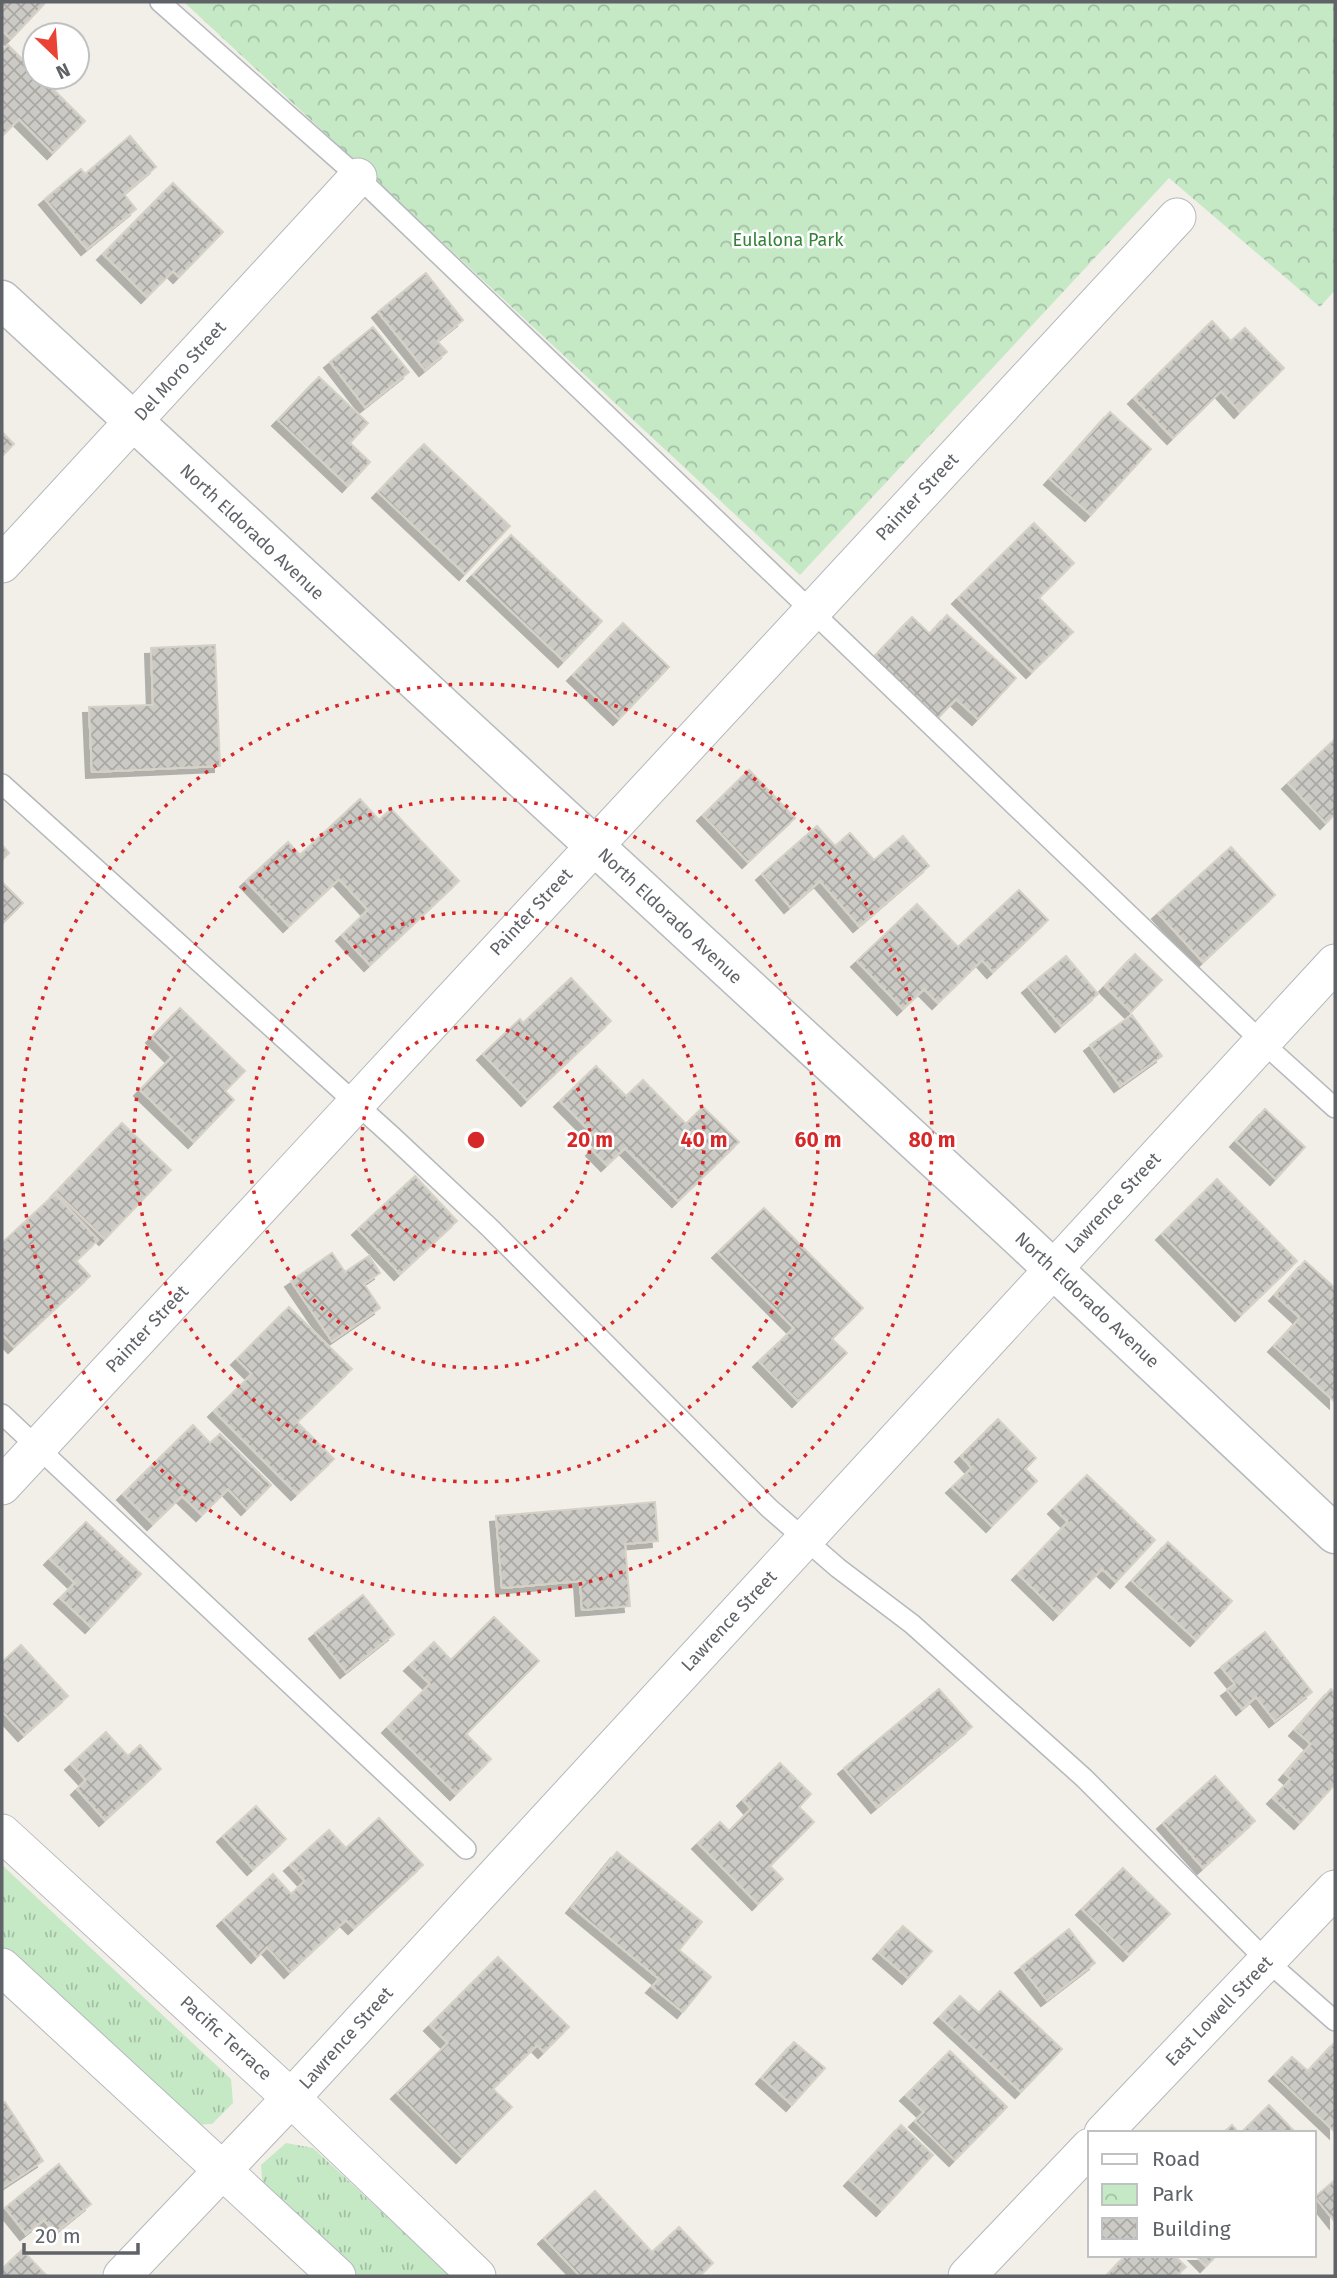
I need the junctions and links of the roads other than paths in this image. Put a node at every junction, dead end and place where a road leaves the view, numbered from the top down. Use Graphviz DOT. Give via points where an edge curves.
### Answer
graph roads {
  1 [pos="160,2"];
  2 [pos="358,177"];
  3 [pos="1177,218"];
  4 [pos="2,300"];
  5 [pos="134,422"];
  6 [pos="2,564"];
  7 [pos="810,612"];
  8 [pos="2,784"];
  9 [pos="593,845"];
  10 [pos="1335,963"];
  11 [pos="1262,1042"];
  12 [pos="355,1104"];
  13 [pos="1335,1108"];
  14 [pos="1054,1268"];
  15 [pos="2,1414"];
  16 [pos="37,1447"];
  17 [pos="2,1486"];
  18 [pos="1335,1534"];
  19 [pos="805,1539"];
  20 [pos="2,1833"];
  21 [pos="466,1849"];
  22 [pos="1335,1888"];
  23 [pos="1267,1961"];
  24 [pos="2,1967"];
  25 [pos="1335,2021"];
  26 [pos="291,2098"];
  27 [pos="1106,2131"];
  28 [pos="1088,2149"];
  29 [pos="223,2169"];
  30 [pos="122,2276"];
  31 [pos="337,2276"];
  32 [pos="477,2276"];
  33 [pos="967,2276"];
  1 -- 2 [label="lane"];
  2 -- 5 [label="street, Del Moro Street"];
  2 -- 7 [label="lane"];
  3 -- 7 [label="street, Painter Street"];
  4 -- 5 [label="street, North Eldorado Avenue"];
  5 -- 6 [label="street, Del Moro Street"];
  5 -- 9 [label="street, North Eldorado Avenue"];
  7 -- 9 [label="street, Painter Street"];
  7 -- 11 [label="lane"];
  8 -- 12 [label="lane"];
  9 -- 12 [label="street, Painter Street"];
  9 -- 14 [label="street, North Eldorado Avenue"];
  10 -- 11 [label="street, Lawrence Street"];
  11 -- 13 [label="lane"];
  11 -- 14 [label="street, Lawrence Street"];
  12 -- 16 [label="street, Painter Street"];
  12 -- 19 [label="lane" via="490,1228"];
  14 -- 18 [label="street, North Eldorado Avenue"];
  14 -- 19 [label="street, Lawrence Street"];
  15 -- 16 [label="lane"];
  16 -- 17 [label="street, Painter Street"];
  16 -- 21 [label="lane"];
  19 -- 23 [label="lane" via="912,1624 1084,1778"];
  19 -- 26 [label="street, Lawrence Street"];
  20 -- 26 [label="street, Pacific Terrace"];
  22 -- 23 [label="street, East Lowell Street"];
  23 -- 25 [label="lane"];
  23 -- 27 [label="street, East Lowell Street"];
  24 -- 29 [label="street"];
  26 -- 29 [label="street, Lawrence Street"];
  26 -- 32 [label="street, Pacific Terrace"];
  28 -- 33 [label="street"];
  29 -- 30 [label="street, Lawrence Street"];
  29 -- 31 [label="street"];
}
